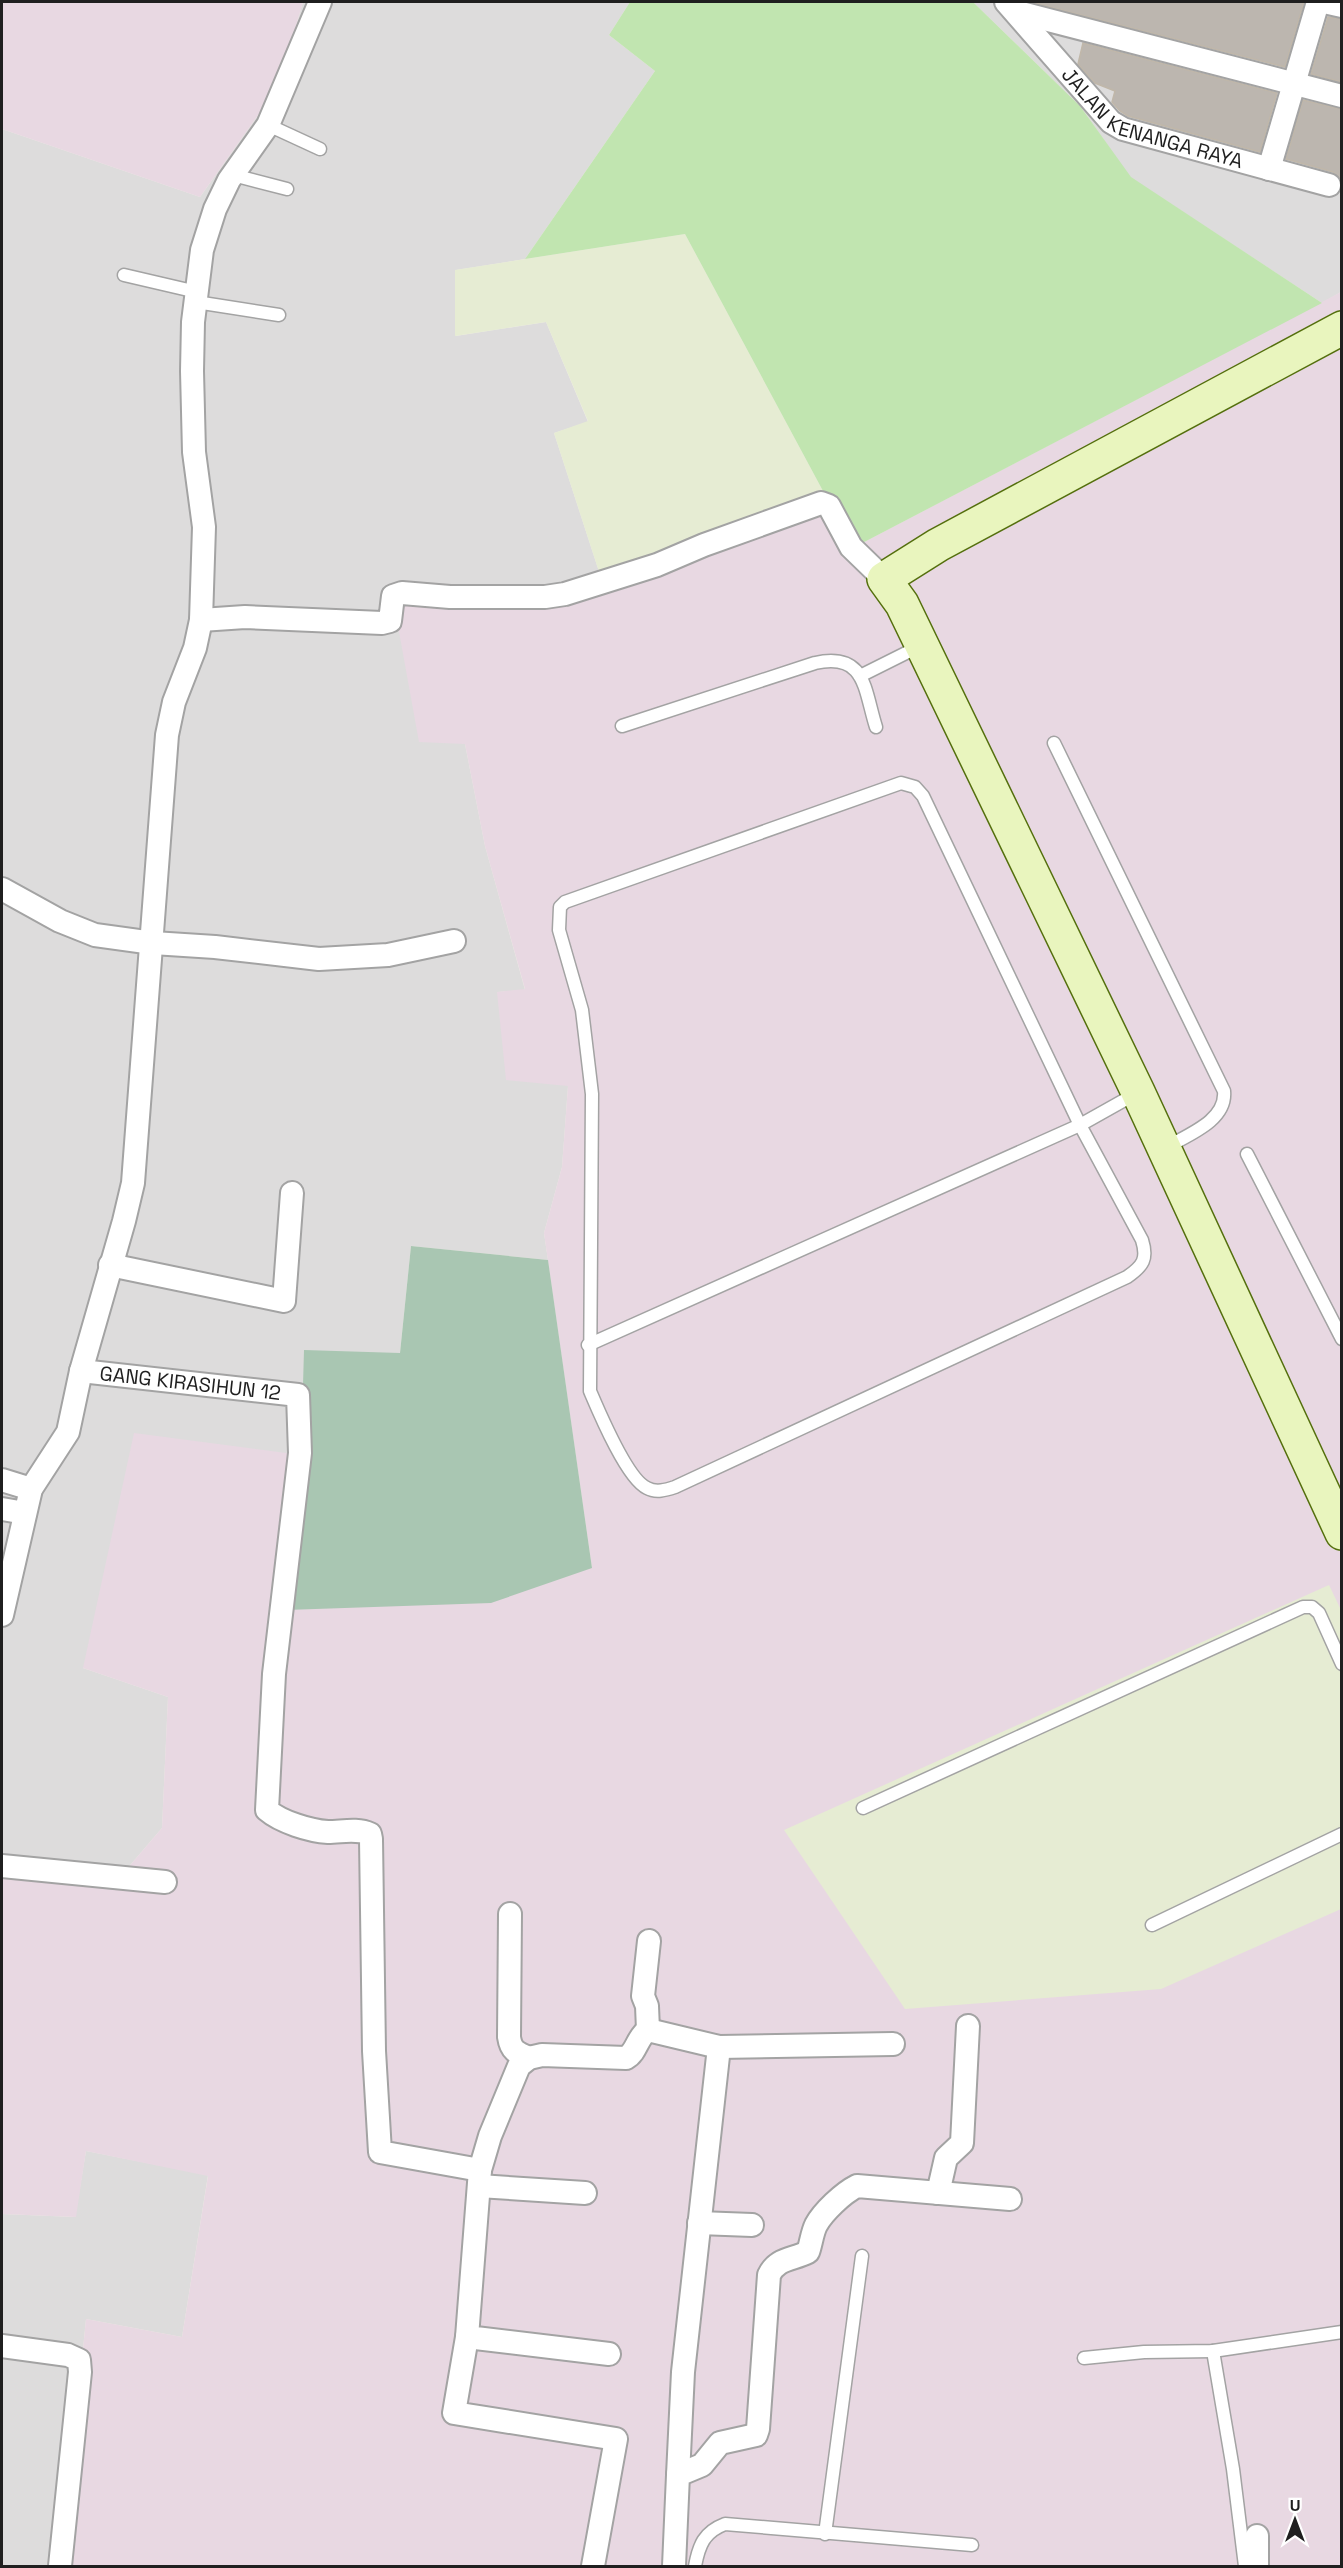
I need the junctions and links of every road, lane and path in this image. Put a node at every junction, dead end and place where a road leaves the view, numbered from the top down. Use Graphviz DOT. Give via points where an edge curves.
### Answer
graph roads {
  1 [pos="320,2"];
  2 [pos="1318,2"];
  3 [pos="1324,2"];
  4 [pos="1341,6"];
  5 [pos="1011,7"];
  6 [pos="1293,85"];
  7 [pos="1341,96"];
  8 [pos="268,125"];
  9 [pos="320,149"];
  10 [pos="1269,169"];
  11 [pos="233,174"];
  12 [pos="1329,185"];
  13 [pos="287,189"];
  14 [pos="124,275"];
  15 [pos="196,297"];
  16 [pos="279,315"];
  17 [pos="1341,328"];
  18 [pos="884,579"];
  19 [pos="201,620"];
  20 [pos="922,645"];
  21 [pos="860,676"];
  22 [pos="622,726"];
  23 [pos="876,727"];
  24 [pos="1054,743"];
  25 [pos="2,889"];
  26 [pos="454,941"];
  27 [pos="153,943"];
  28 [pos="1138,1092"];
  29 [pos="1080,1125"];
  30 [pos="1164,1149"];
  31 [pos="1247,1155"];
  32 [pos="292,1193"];
  33 [pos="110,1264"];
  34 [pos="1341,1339"];
  35 [pos="588,1345"];
  36 [pos="81,1371"];
  37 [pos="2,1480"];
  38 [pos="31,1489"];
  39 [pos="2,1509"];
  40 [pos="25,1513"];
  41 [pos="1341,1533"];
  42 [pos="2,1608"];
  43 [pos="1341,1664"];
  44 [pos="863,1808"];
  45 [pos="1341,1834"];
  46 [pos="2,1866"];
  47 [pos="165,1882"];
  48 [pos="510,1914"];
  49 [pos="1152,1925"];
  50 [pos="649,1941"];
  51 [pos="968,2026"];
  52 [pos="648,2030"];
  53 [pos="893,2043"];
  54 [pos="719,2046"];
  55 [pos="529,2058"];
  56 [pos="480,2178"];
  57 [pos="585,2193"];
  58 [pos="938,2193"];
  59 [pos="1010,2199"];
  60 [pos="699,2223"];
  61 [pos="752,2225"];
  62 [pos="862,2256"];
  63 [pos="1341,2332"];
  64 [pos="467,2337"];
  65 [pos="2,2346"];
  66 [pos="1213,2351"];
  67 [pos="609,2354"];
  68 [pos="1084,2358"];
  69 [pos="678,2475"];
  70 [pos="825,2534"];
  71 [pos="1257,2536"];
  72 [pos="972,2545"];
  73 [pos="60,2566"];
  74 [pos="593,2566"];
  75 [pos="674,2566"];
  76 [pos="695,2566"];
  77 [pos="1245,2566"];
  78 [pos="1257,2566"];
  1 -- 8 [label="street"];
  2 -- 6 [label="street"];
  3 -- 4 [label="street"];
  5 -- 6 [label="street"];
  5 -- 10 [label="street, JALAN KENANGA RAYA" via="1111,122 1123,129"];
  6 -- 7 [label="street"];
  6 -- 10 [label="street"];
  8 -- 9 [label="lane"];
  8 -- 11 [label="street"];
  10 -- 12 [label="street, JALAN KENANGA RAYA"];
  11 -- 13 [label="lane"];
  11 -- 15 [label="street" via="205,240"];
  14 -- 15 [label="lane"];
  15 -- 16 [label="lane"];
  15 -- 19 [label="street" via="192,383 194,452 204,527"];
  17 -- 18 [label="street" via="938,545"];
  18 -- 19 [label="street" via="851,547 828,506 821,503 657,565 565,594 450,597 402,593 393,596 390,621 382,623 245,617"];
  18 -- 20 [label="street" via="896,593"];
  19 -- 27 [label="street" via="166,735"];
  20 -- 21 [label="lane"];
  20 -- 28 [label="street"];
  21 -- 22 [label="lane" via="855,668 840,660 815,663"];
  21 -- 23 [label="lane"];
  24 -- 30 [label="lane" via="1224,1091 1220,1113"];
  25 -- 27 [label="street" via="95,935"];
  26 -- 27 [label="street" via="388,955 319,959"];
  27 -- 33 [label="street" via="133,1183"];
  28 -- 29 [label="lane"];
  28 -- 30 [label="street"];
  29 -- 35 [label="lane"];
  29 -- 35 [label="lane" via="1142,1240 1145,1260 1139,1269 675,1487 665,1491 646,1488 633,1476 590,1391"];
  29 -- 35 [label="lane" via="915,787 891,785 565,902 560,907 559,930 582,1010 592,1094"];
  30 -- 41 [label="street"];
  31 -- 34 [label="lane"];
  32 -- 33 [label="street" via="284,1301"];
  33 -- 36 [label="street"];
  36 -- 38 [label="street" via="68,1432"];
  36 -- 56 [label="street, GANG KIRASIHUN 12" via="298,1395 300,1453 274,1674 267,1810 326,1832 370,1834 380,2152"];
  37 -- 38 [label="street"];
  38 -- 40 [label="street"];
  39 -- 40 [label="street"];
  40 -- 42 [label="street"];
  43 -- 44 [label="lane" via="1318,1613 1312,1607 1303,1607"];
  45 -- 49 [label="lane"];
  46 -- 47 [label="street"];
  48 -- 55 [label="street" via="509,2037 515,2052"];
  50 -- 52 [label="street" via="644,1996"];
  51 -- 58 [label="street" via="962,2143 946,2158"];
  52 -- 54 [label="street"];
  52 -- 55 [label="street" via="626,2058"];
  53 -- 54 [label="street"];
  54 -- 60 [label="street"];
  55 -- 56 [label="street" via="519,2066 508,2090"];
  56 -- 57 [label="street"];
  56 -- 64 [label="street"];
  58 -- 59 [label="street"];
  58 -- 69 [label="street" via="857,2187 843,2194 823,2216 815,2227 808,2252 773,2267 769,2275 757,2433 750,2438 720,2443 702,2465"];
  60 -- 61 [label="street"];
  60 -- 69 [label="street" via="683,2372"];
  62 -- 70 [label="lane"];
  63 -- 66 [label="lane"];
  64 -- 67 [label="street"];
  64 -- 74 [label="street" via="454,2413 616,2439"];
  65 -- 73 [label="street" via="68,2355 78,2360 80,2372"];
  66 -- 68 [label="lane"];
  66 -- 77 [label="lane"];
  69 -- 75 [label="street"];
  70 -- 72 [label="lane"];
  70 -- 76 [label="lane" via="725,2524 703,2539"];
  71 -- 78 [label="street"];
}
